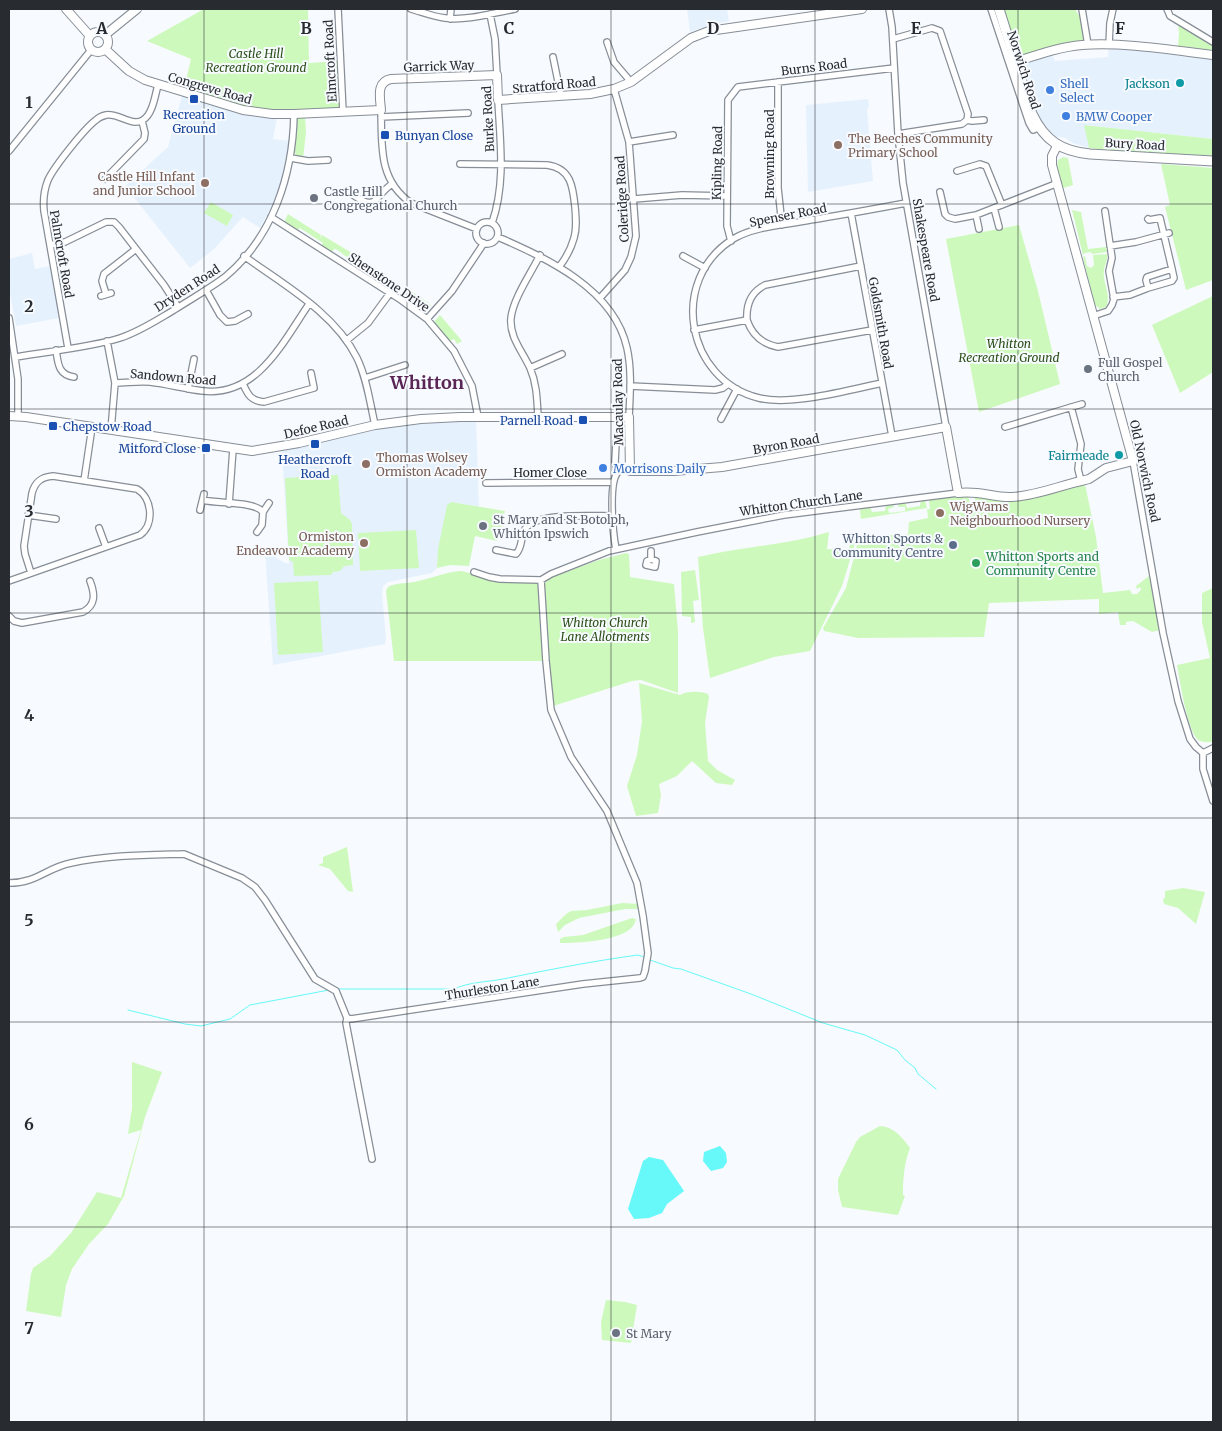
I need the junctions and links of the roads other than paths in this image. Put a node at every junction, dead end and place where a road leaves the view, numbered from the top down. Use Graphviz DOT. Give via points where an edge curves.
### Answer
graph roads {
  1 [pos="66,9"];
  2 [pos="137,9"];
  3 [pos="338,9"];
  4 [pos="411,9"];
  5 [pos="451,9"];
  6 [pos="513,9"];
  7 [pos="862,9"];
  8 [pos="889,9"];
  9 [pos="1082,9"];
  10 [pos="1113,9"];
  11 [pos="1167,9"];
  12 [pos="997,10"];
  13 [pos="823,12"];
  14 [pos="490,14"];
  15 [pos="450,19"];
  16 [pos="105,35"];
  17 [pos="90,36"];
  18 [pos="893,39"];
  19 [pos="607,42"];
  20 [pos="1213,42"];
  21 [pos="1088,45"];
  22 [pos="1110,45"];
  23 [pos="104,49"];
  24 [pos="91,50"];
  25 [pos="1213,55"];
  26 [pos="553,57"];
  27 [pos="1015,62"];
  28 [pos="894,68"];
  29 [pos="496,75"];
  30 [pos="631,82"];
  31 [pos="778,82"];
  32 [pos="158,85"];
  33 [pos="737,88"];
  34 [pos="614,90"];
  35 [pos="561,96"];
  36 [pos="498,100"];
  37 [pos="344,112"];
  38 [pos="381,113"];
  39 [pos="468,113"];
  40 [pos="294,114"];
  41 [pos="968,120"];
  42 [pos="984,120"];
  43 [pos="142,121"];
  44 [pos="1040,127"];
  45 [pos="898,134"];
  46 [pos="673,135"];
  47 [pos="629,142"];
  48 [pos="1057,146"];
  49 [pos="9,151"];
  50 [pos="291,158"];
  51 [pos="328,160"];
  52 [pos="1213,161"];
  53 [pos="460,164"];
  54 [pos="501,164"];
  55 [pos="957,170"];
  56 [pos="105,179"];
  57 [pos="1058,183"];
  58 [pos="392,184"];
  59 [pos="940,192"];
  60 [pos="353,196"];
  61 [pos="727,196"];
  62 [pos="634,199"];
  63 [pos="906,203"];
  64 [pos="1002,205"];
  65 [pos="994,208"];
  66 [pos="1105,211"];
  67 [pos="851,213"];
  68 [pos="976,215"];
  69 [pos="271,218"];
  70 [pos="1148,218"];
  71 [pos="492,223"];
  72 [pos="782,225"];
  73 [pos="999,227"];
  74 [pos="477,229"];
  75 [pos="979,229"];
  76 [pos="1166,233"];
  77 [pos="498,237"];
  78 [pos="731,241"];
  79 [pos="484,243"];
  80 [pos="50,246"];
  81 [pos="1110,246"];
  82 [pos="136,249"];
  83 [pos="540,255"];
  84 [pos="244,256"];
  85 [pos="683,256"];
  86 [pos="861,266"];
  87 [pos="560,267"];
  88 [pos="705,268"];
  89 [pos="1172,269"];
  90 [pos="1148,288"];
  91 [pos="206,290"];
  92 [pos="390,293"];
  93 [pos="106,294"];
  94 [pos="1113,297"];
  95 [pos="600,298"];
  96 [pos="310,304"];
  97 [pos="178,307"];
  98 [pos="248,314"];
  99 [pos="1093,316"];
  100 [pos="9,318"];
  101 [pos="427,319"];
  102 [pos="748,320"];
  103 [pos="694,330"];
  104 [pos="872,330"];
  105 [pos="347,340"];
  106 [pos="108,341"];
  107 [pos="68,348"];
  108 [pos="56,350"];
  109 [pos="562,354"];
  110 [pos="16,357"];
  111 [pos="194,359"];
  112 [pos="405,365"];
  113 [pos="530,368"];
  114 [pos="311,373"];
  115 [pos="74,377"];
  116 [pos="365,378"];
  117 [pos="115,383"];
  118 [pos="882,383"];
  119 [pos="243,384"];
  120 [pos="728,384"];
  121 [pos="630,386"];
  122 [pos="188,389"];
  123 [pos="737,389"];
  124 [pos="1082,404"];
  125 [pos="1071,407"];
  126 [pos="9,416"];
  127 [pos="18,416"];
  128 [pos="478,417"];
  129 [pos="538,417"];
  130 [pos="629,417"];
  131 [pos="721,419"];
  132 [pos="375,425"];
  133 [pos="946,427"];
  134 [pos="1005,427"];
  135 [pos="92,428"];
  136 [pos="111,430"];
  137 [pos="892,436"];
  138 [pos="616,443"];
  139 [pos="233,449"];
  140 [pos="1133,461"];
  141 [pos="618,472"];
  142 [pos="630,472"];
  143 [pos="84,481"];
  144 [pos="1080,481"];
  145 [pos="613,482"];
  146 [pos="486,483"];
  147 [pos="958,493"];
  148 [pos="269,503"];
  149 [pos="229,504"];
  150 [pos="200,510"];
  151 [pos="263,512"];
  152 [pos="28,515"];
  153 [pos="613,516"];
  154 [pos="56,519"];
  155 [pos="99,528"];
  156 [pos="256,532"];
  157 [pos="106,547"];
  158 [pos="616,549"];
  159 [pos="496,550"];
  160 [pos="651,551"];
  161 [pos="651,559"];
  162 [pos="474,572"];
  163 [pos="32,573"];
  164 [pos="541,580"];
  165 [pos="90,581"];
  166 [pos="9,582"];
  167 [pos="99,585"];
  168 [pos="92,588"];
  169 [pos="10,619"];
  170 [pos="1213,748"];
  171 [pos="1203,753"];
  172 [pos="1213,801"];
  173 [pos="9,883"];
  174 [pos="347,1018"];
  175 [pos="372,1159"];
  1 -- 17 [label="street"];
  2 -- 16 [label="street"];
  3 -- 37 [label="street, Elmcroft Road"];
  4 -- 15 [label="street"];
  5 -- 15 [label="street"];
  6 -- 14 [label="street"];
  7 -- 13 [label="street, Stratford Road"];
  8 -- 18 [label="street, Shakespeare Road"];
  9 -- 21 [label="street"];
  10 -- 22 [label="street"];
  11 -- 20 [label="street" via="1170,16"];
  12 -- 27 [label="main road, Norwich Road"];
  12 -- 44 [label="street, Norwich Road" via="1029,123 1033,130"];
  13 -- 30 [label="street, Stratford Road" via="709,31 691,38"];
  14 -- 15 [label="street"];
  14 -- 29 [label="street, Burke Road" via="495,39"];
  16 -- 17 [label="street" via="97,32"];
  16 -- 23 [label="street" via="108,42"];
  17 -- 24 [label="street"];
  18 -- 28 [label="street, Shakespeare Road"];
  18 -- 41 [label="street" via="932,28 940,31"];
  19 -- 30 [label="street" via="612,60"];
  21 -- 22 [label="street"];
  21 -- 27 [label="street" via="1064,48"];
  22 -- 25 [label="street"];
  23 -- 24 [label="street" via="100,52"];
  23 -- 32 [label="street, Congreve Road" via="135,75"];
  24 -- 49 [label="street"];
  26 -- 35 [label="street"];
  27 -- 44 [label="main road, Norwich Road" via="1028,104"];
  28 -- 31 [label="street, Burns Road"];
  28 -- 45 [label="street, Shakespeare Road"];
  29 -- 36 [label="street, Burke Road"];
  29 -- 38 [label="street, Garrick Way" via="392,79 383,82 380,90"];
  30 -- 34 [label="street, Stratford Road"];
  31 -- 33 [label="street, Burns Road"];
  31 -- 72 [label="street, Browning Road" via="778,188"];
  32 -- 40 [label="street, Congreve Road" via="243,110"];
  32 -- 43 [label="street" via="150,112"];
  33 -- 61 [label="street, Kipling Road" via="728,100"];
  34 -- 35 [label="street, Stratford Road"];
  34 -- 47 [label="street, Coleridge Road"];
  35 -- 36 [label="street, Stratford Road"];
  36 -- 54 [label="street, Burke Road"];
  37 -- 38 [label="street, Congreve Road"];
  37 -- 40 [label="street, Congreve Road"];
  38 -- 39 [label="street"];
  38 -- 58 [label="street" via="383,162"];
  40 -- 50 [label="street, Dryden Road"];
  41 -- 42 [label="street"];
  41 -- 45 [label="street" via="962,124"];
  43 -- 56 [label="street" via="144,139"];
  43 -- 80 [label="street, Palmcroft Road" via="110,115 98,118 54,170 43,203"];
  44 -- 48 [label="main road, Norwich Road"];
  45 -- 63 [label="street, Shakespeare Road"];
  46 -- 47 [label="street"];
  47 -- 62 [label="street, Coleridge Road"];
  48 -- 52 [label="main road, Bury Road" via="1090,154"];
  48 -- 57 [label="street, Old Norwich Road" via="1052,162"];
  50 -- 51 [label="street"];
  50 -- 69 [label="street, Dryden Road" via="281,196"];
  53 -- 54 [label="street"];
  54 -- 71 [label="street, Burke Road" via="500,192"];
  54 -- 87 [label="street" via="551,166 562,170 569,178 574,192 576,228"];
  55 -- 64 [label="street" via="980,164 986,166"];
  57 -- 64 [label="street"];
  57 -- 99 [label="street, Old Norwich Road"];
  58 -- 60 [label="street" via="371,203"];
  58 -- 74 [label="street" via="411,203"];
  59 -- 68 [label="street" via="948,217 958,219"];
  61 -- 62 [label="street"];
  61 -- 78 [label="street, Kipling Road" via="727,229"];
  62 -- 95 [label="street, Coleridge Road" via="636,236 631,257"];
  63 -- 67 [label="street, Spenser Road"];
  63 -- 133 [label="street, Shakespeare Road"];
  64 -- 65 [label="street"];
  65 -- 68 [label="street"];
  65 -- 73 [label="street"];
  66 -- 81 [label="street"];
  67 -- 72 [label="street, Spenser Road"];
  67 -- 86 [label="street, Goldsmith Road"];
  68 -- 75 [label="street"];
  69 -- 84 [label="street, Dryden Road"];
  69 -- 92 [label="street, Shenstone Drive"];
  70 -- 76 [label="street" via="1160,218"];
  71 -- 74 [label="street" via="483,223"];
  71 -- 77 [label="street" via="498,230"];
  72 -- 78 [label="street, Spenser Road" via="747,233"];
  74 -- 79 [label="street" via="478,238"];
  76 -- 81 [label="street"];
  76 -- 89 [label="street"];
  77 -- 79 [label="street" via="494,242"];
  77 -- 83 [label="street, Macaulay Road"];
  78 -- 88 [label="street, Spenser Road"];
  79 -- 101 [label="street" via="464,276"];
  80 -- 82 [label="street" via="108,222 116,223"];
  80 -- 107 [label="street, Palmcroft Road"];
  81 -- 94 [label="street"];
  82 -- 93 [label="street" via="104,274 102,282"];
  82 -- 97 [label="street"];
  83 -- 87 [label="street, Macaulay Road"];
  83 -- 113 [label="street" via="514,306 511,320 515,340"];
  84 -- 91 [label="street, Dryden Road" via="226,276"];
  84 -- 96 [label="street"];
  85 -- 88 [label="street"];
  86 -- 102 [label="street" via="762,286 751,298"];
  86 -- 104 [label="street, Goldsmith Road"];
  87 -- 95 [label="street, Macaulay Road"];
  88 -- 103 [label="street, Spenser Road" via="694,300"];
  89 -- 90 [label="street" via="1147,277"];
  89 -- 90 [label="street" via="1172,281"];
  90 -- 94 [label="street"];
  91 -- 97 [label="street, Dryden Road"];
  91 -- 98 [label="street" via="225,320 232,322"];
  92 -- 101 [label="street, Shenstone Drive"];
  92 -- 105 [label="street" via="368,323"];
  94 -- 99 [label="street" via="1108,311"];
  95 -- 121 [label="street, Macaulay Road" via="615,317 626,342"];
  96 -- 105 [label="street"];
  96 -- 119 [label="street, Sandown Road" via="270,360"];
  97 -- 106 [label="street, Dryden Road" via="134,332"];
  99 -- 140 [label="street, Old Norwich Road"];
  100 -- 110 [label="street"];
  101 -- 128 [label="street, Shenstone Drive" via="454,351 472,386"];
  102 -- 103 [label="street"];
  102 -- 104 [label="street" via="758,338 778,347"];
  103 -- 120 [label="street, Spenser Road" via="706,360"];
  104 -- 118 [label="street, Goldsmith Road"];
  105 -- 116 [label="street"];
  106 -- 107 [label="street, Dryden Road"];
  106 -- 117 [label="street"];
  107 -- 108 [label="street, Dryden Road"];
  108 -- 110 [label="street, Dryden Road"];
  108 -- 115 [label="street" via="61,372"];
  109 -- 113 [label="street"];
  110 -- 127 [label="street"];
  111 -- 122 [label="street"];
  112 -- 116 [label="street"];
  113 -- 129 [label="street"];
  114 -- 119 [label="street" via="314,388 264,402 250,397"];
  116 -- 132 [label="street"];
  117 -- 122 [label="street, Sandown Road" via="151,382"];
  117 -- 136 [label="street"];
  118 -- 123 [label="street, Spenser Road" via="783,401 758,398"];
  118 -- 137 [label="street, Goldsmith Road"];
  119 -- 122 [label="street, Sandown Road" via="221,391"];
  120 -- 121 [label="street" via="715,390"];
  120 -- 123 [label="street, Spenser Road"];
  121 -- 130 [label="street, Macaulay Road"];
  123 -- 131 [label="street"];
  124 -- 125 [label="street"];
  125 -- 134 [label="street"];
  125 -- 144 [label="street" via="1081,444"];
  126 -- 127 [label="street, Defoe Road"];
  127 -- 135 [label="street, Defoe Road"];
  128 -- 129 [label="street, Defoe Road"];
  128 -- 132 [label="street, Defoe Road"];
  129 -- 130 [label="street, Defoe Road"];
  130 -- 142 [label="street, Macaulay Road"];
  132 -- 139 [label="street, Defoe Road" via="267,450"];
  133 -- 137 [label="street, Byron Road"];
  133 -- 147 [label="street, Shakespeare Road"];
  135 -- 136 [label="street, Defoe Road"];
  135 -- 143 [label="street"];
  136 -- 139 [label="street, Defoe Road"];
  137 -- 142 [label="street, Byron Road" via="722,467"];
  138 -- 141 [label="street, Macaulay Road"];
  139 -- 149 [label="street"];
  140 -- 144 [label="street, Whitton Church Lane" via="1106,468"];
  140 -- 171 [label="street, Old Norwich Road" via="1182,714 1190,740"];
  141 -- 142 [label="street"];
  141 -- 145 [label="street"];
  143 -- 152 [label="street" via="53,476 42,478 34,486"];
  143 -- 157 [label="street" via="137,489 147,500 149,522 146,530"];
  144 -- 147 [label="street, Whitton Church Lane" via="1016,496 1003,497 975,491"];
  145 -- 146 [label="street, Homer Close"];
  145 -- 153 [label="street"];
  147 -- 158 [label="street, Whitton Church Lane" via="784,515"];
  148 -- 151 [label="street"];
  149 -- 150 [label="street" via="204,497"];
  149 -- 151 [label="street" via="249,504"];
  151 -- 156 [label="street" via="264,526"];
  152 -- 154 [label="street"];
  152 -- 163 [label="street" via="24,550"];
  153 -- 158 [label="street"];
  153 -- 159 [label="street" via="575,515 536,520 524,531 516,554"];
  155 -- 157 [label="street"];
  157 -- 163 [label="street"];
  158 -- 164 [label="street, Whitton Church Lane"];
  160 -- 161 [label="street"];
  162 -- 164 [label="street, Whitton Church Lane" via="489,578"];
  163 -- 166 [label="street"];
  164 -- 174 [label="street, Thurleston Lane" via="551,710 571,757 607,811 637,883 648,953 642,977 366,1018"];
  165 -- 168 [label="street"];
  167 -- 168 [label="street"];
  168 -- 169 [label="street" via="92,603 83,612 25,622"];
  170 -- 171 [label="street"];
  171 -- 172 [label="street" via="1202,769"];
  173 -- 174 [label="street" via="22,883 62,865 85,860 142,855 190,856 242,878 255,887 315,979 336,991"];
  174 -- 175 [label="street"];
}
